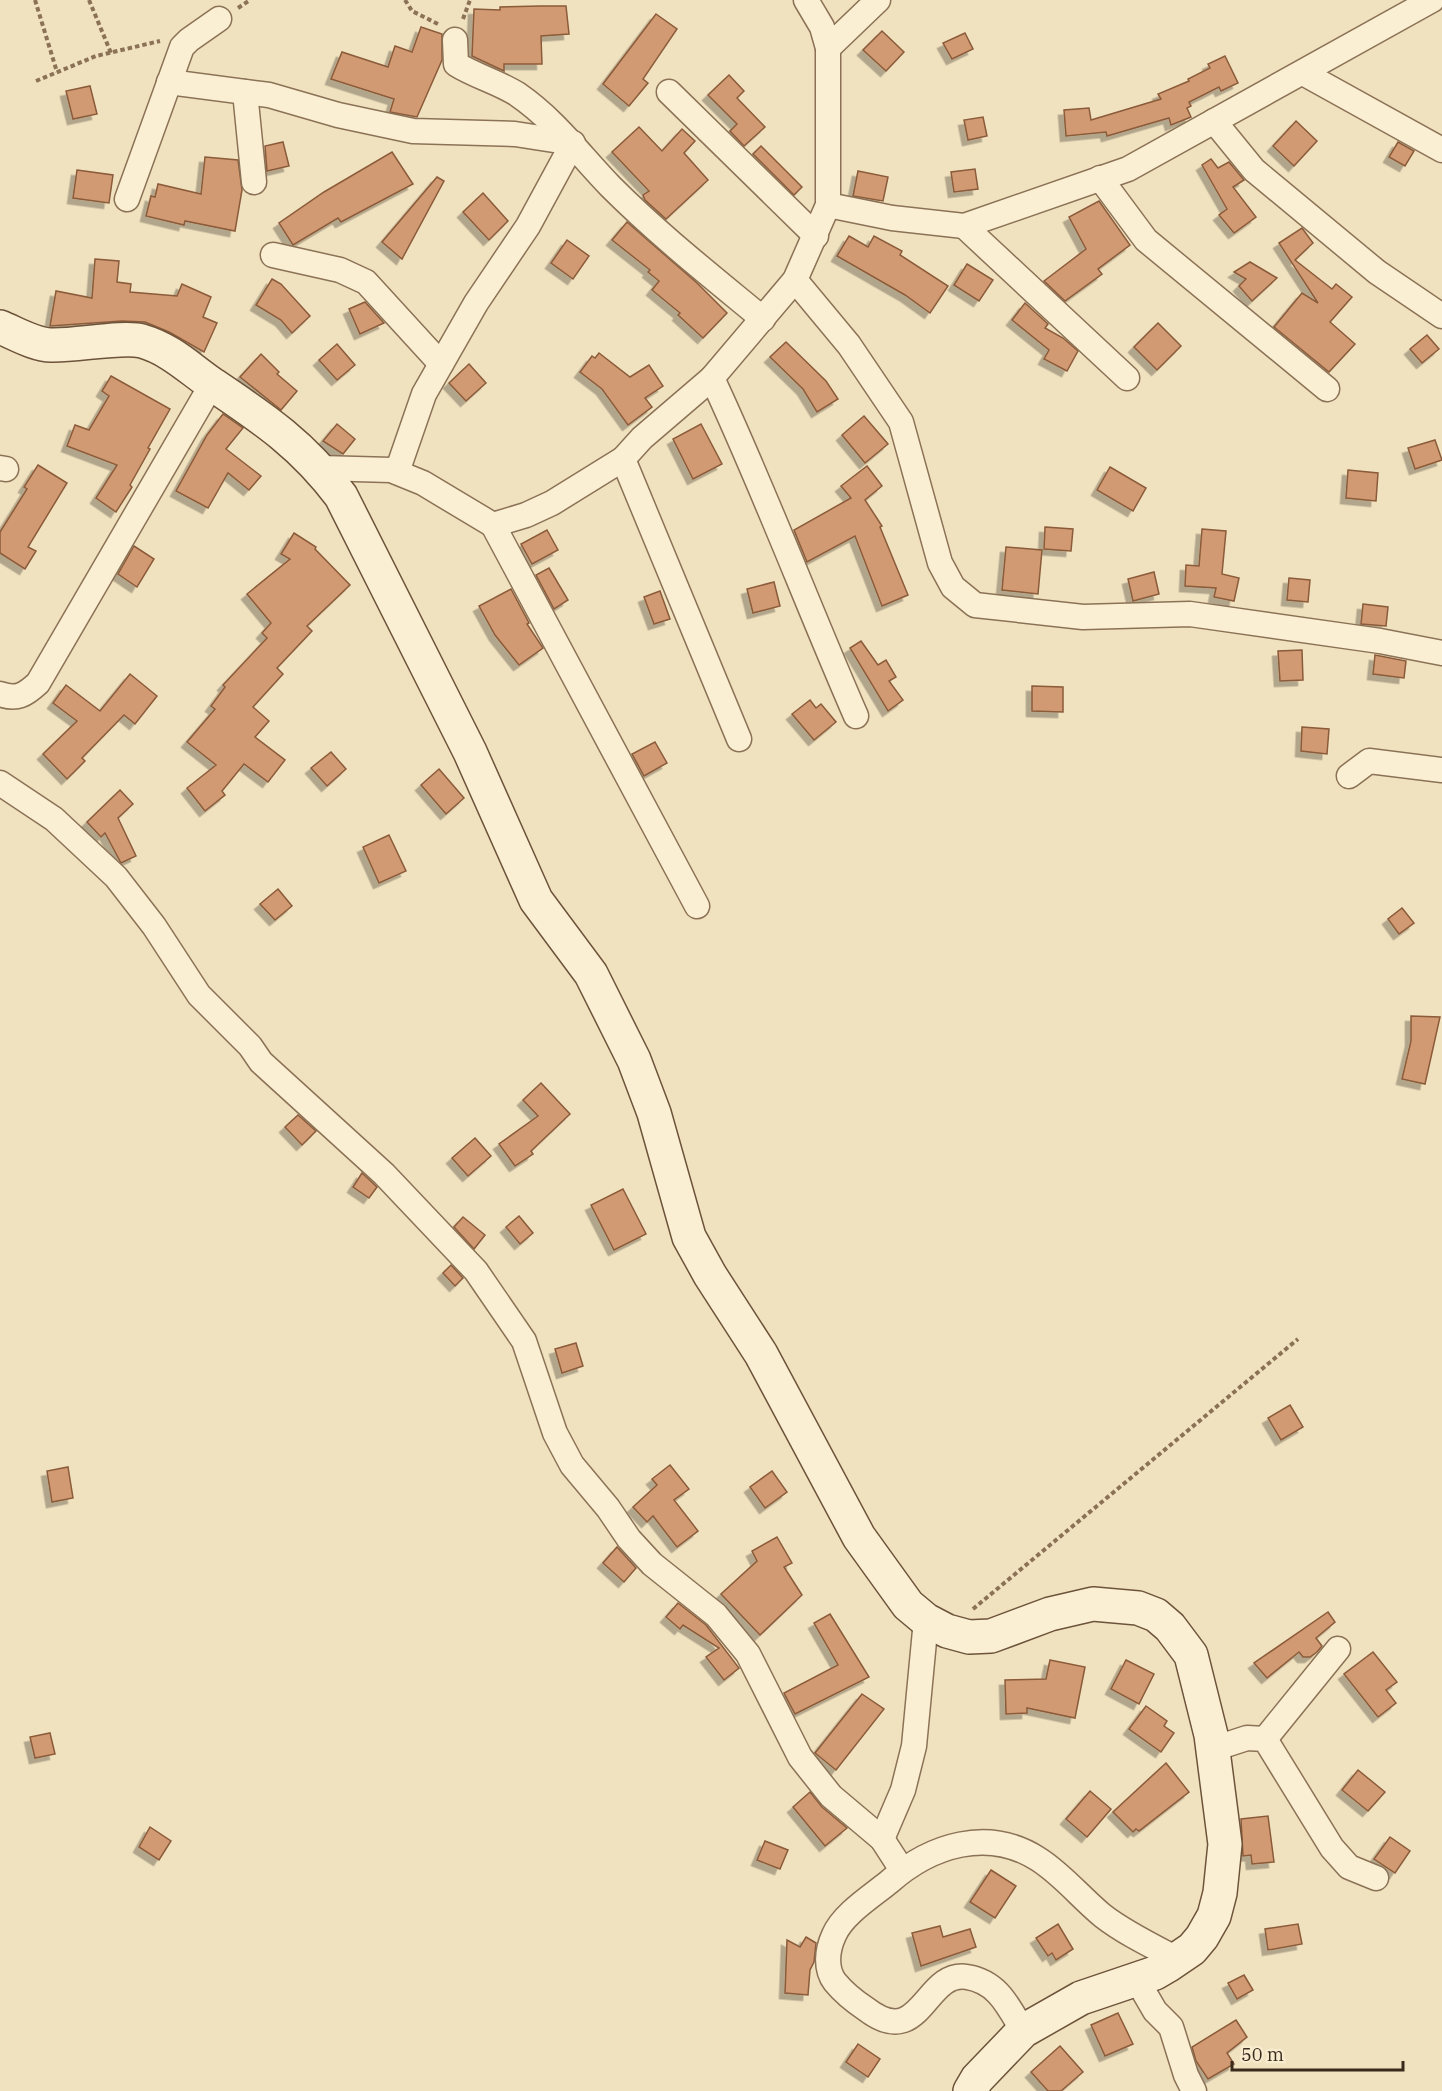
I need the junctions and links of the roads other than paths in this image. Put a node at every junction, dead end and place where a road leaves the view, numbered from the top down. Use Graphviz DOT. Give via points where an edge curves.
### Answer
graph roads {
  1 [pos="806,0"];
  2 [pos="878,0"];
  3 [pos="1432,0"];
  4 [pos="219,20"];
  5 [pos="455,40"];
  6 [pos="828,48"];
  7 [pos="1303,73"];
  8 [pos="169,82"];
  9 [pos="245,92"];
  10 [pos="669,92"];
  11 [pos="1214,121"];
  12 [pos="573,143"];
  13 [pos="1442,150"];
  14 [pos="1100,178"];
  15 [pos="254,182"];
  16 [pos="127,199"];
  17 [pos="828,205"];
  18 [pos="964,226"];
  19 [pos="816,236"];
  20 [pos="273,255"];
  21 [pos="795,280"];
  22 [pos="1442,316"];
  23 [pos="763,319"];
  24 [pos="0,327"];
  25 [pos="441,364"];
  26 [pos="712,378"];
  27 [pos="1127,378"];
  28 [pos="212,384"];
  29 [pos="1327,389"];
  30 [pos="623,459"];
  31 [pos="320,468"];
  32 [pos="398,472"];
  33 [pos="493,525"];
  34 [pos="1442,653"];
  35 [pos="0,694"];
  36 [pos="856,716"];
  37 [pos="739,739"];
  38 [pos="1442,770"];
  39 [pos="1349,776"];
  40 [pos="0,783"];
  41 [pos="697,906"];
  42 [pos="936,1626"];
  43 [pos="1338,1649"];
  44 [pos="1265,1739"];
  45 [pos="1213,1749"];
  46 [pos="882,1839"];
  47 [pos="902,1870"];
  48 [pos="1376,1878"];
  49 [pos="1177,1959"];
  50 [pos="1137,1980"];
  51 [pos="1023,2031"];
  52 [pos="970,2091"];
  53 [pos="1194,2091"];
  1 -- 6 [label="street" via="822,27"];
  2 -- 6 [label="street"];
  3 -- 7 [label="street"];
  4 -- 8 [label="street" via="182,47"];
  5 -- 12 [label="street" via="456,64 516,93"];
  6 -- 17 [label="street"];
  7 -- 11 [label="street"];
  7 -- 13 [label="street"];
  8 -- 9 [label="street"];
  8 -- 16 [label="street"];
  9 -- 12 [label="street" via="413,131 515,134"];
  9 -- 15 [label="street"];
  10 -- 19 [label="street"];
  11 -- 14 [label="street" via="1128,169"];
  11 -- 22 [label="street" via="1254,170 1377,272"];
  12 -- 23 [label="street" via="672,246"];
  12 -- 25 [label="street" via="528,226"];
  14 -- 18 [label="street"];
  14 -- 29 [label="street" via="1146,240"];
  17 -- 18 [label="street" via="892,218"];
  17 -- 19 [label="street"];
  18 -- 27 [label="street"];
  19 -- 21 [label="street"];
  20 -- 25 [label="street" via="340,270 366,282"];
  21 -- 23 [label="street"];
  21 -- 34 [label="street" via="849,345 902,422 940,563 954,587 975,605 1083,617 1191,614"];
  23 -- 26 [label="street"];
  24 -- 28 [label="street" via="48,345 140,341 177,357"];
  25 -- 32 [label="street" via="424,394"];
  26 -- 30 [label="street"];
  26 -- 36 [label="street"];
  28 -- 31 [label="street" via="300,447"];
  28 -- 35 [label="street" via="38,683 26,694 12,698"];
  30 -- 33 [label="street" via="552,503 526,516"];
  30 -- 37 [label="street"];
  31 -- 32 [label="street"];
  31 -- 42 [label="street" via="341,496 470,752 536,900 591,975 634,1060 654,1113 689,1237 761,1354 859,1537 908,1605"];
  32 -- 33 [label="street"];
  33 -- 41 [label="street"];
  38 -- 39 [label="street" via="1369,761"];
  40 -- 46 [label="street" via="54,819 116,877 199,995 261,1062 384,1174 476,1271 524,1341 555,1433 572,1465 645,1556 716,1615 748,1654 800,1757 831,1796"];
  42 -- 45 [label="street" via="969,1637 991,1636 1050,1614 1093,1604 1138,1608 1156,1615 1191,1655"];
  42 -- 46 [label="street" via="903,1790"];
  43 -- 44 [label="street"];
  44 -- 45 [label="street" via="1247,1738"];
  44 -- 48 [label="street" via="1332,1848 1349,1867"];
  45 -- 49 [label="street" via="1225,1844 1220,1893 1202,1938"];
  46 -- 47 [label="street"];
  47 -- 49 [label="street" via="936,1850 972,1842 1006,1844 1038,1859 1104,1916"];
  47 -- 51 [label="street" via="834,1933 829,1974 843,1992 879,2019 899,2022 918,2013 950,1979 964,1976 979,1980 1001,1994"];
  49 -- 50 [label="street"];
  50 -- 51 [label="street" via="1081,1998"];
  50 -- 53 [label="street" via="1155,2011 1171,2027"];
  51 -- 52 [label="street"];
}
